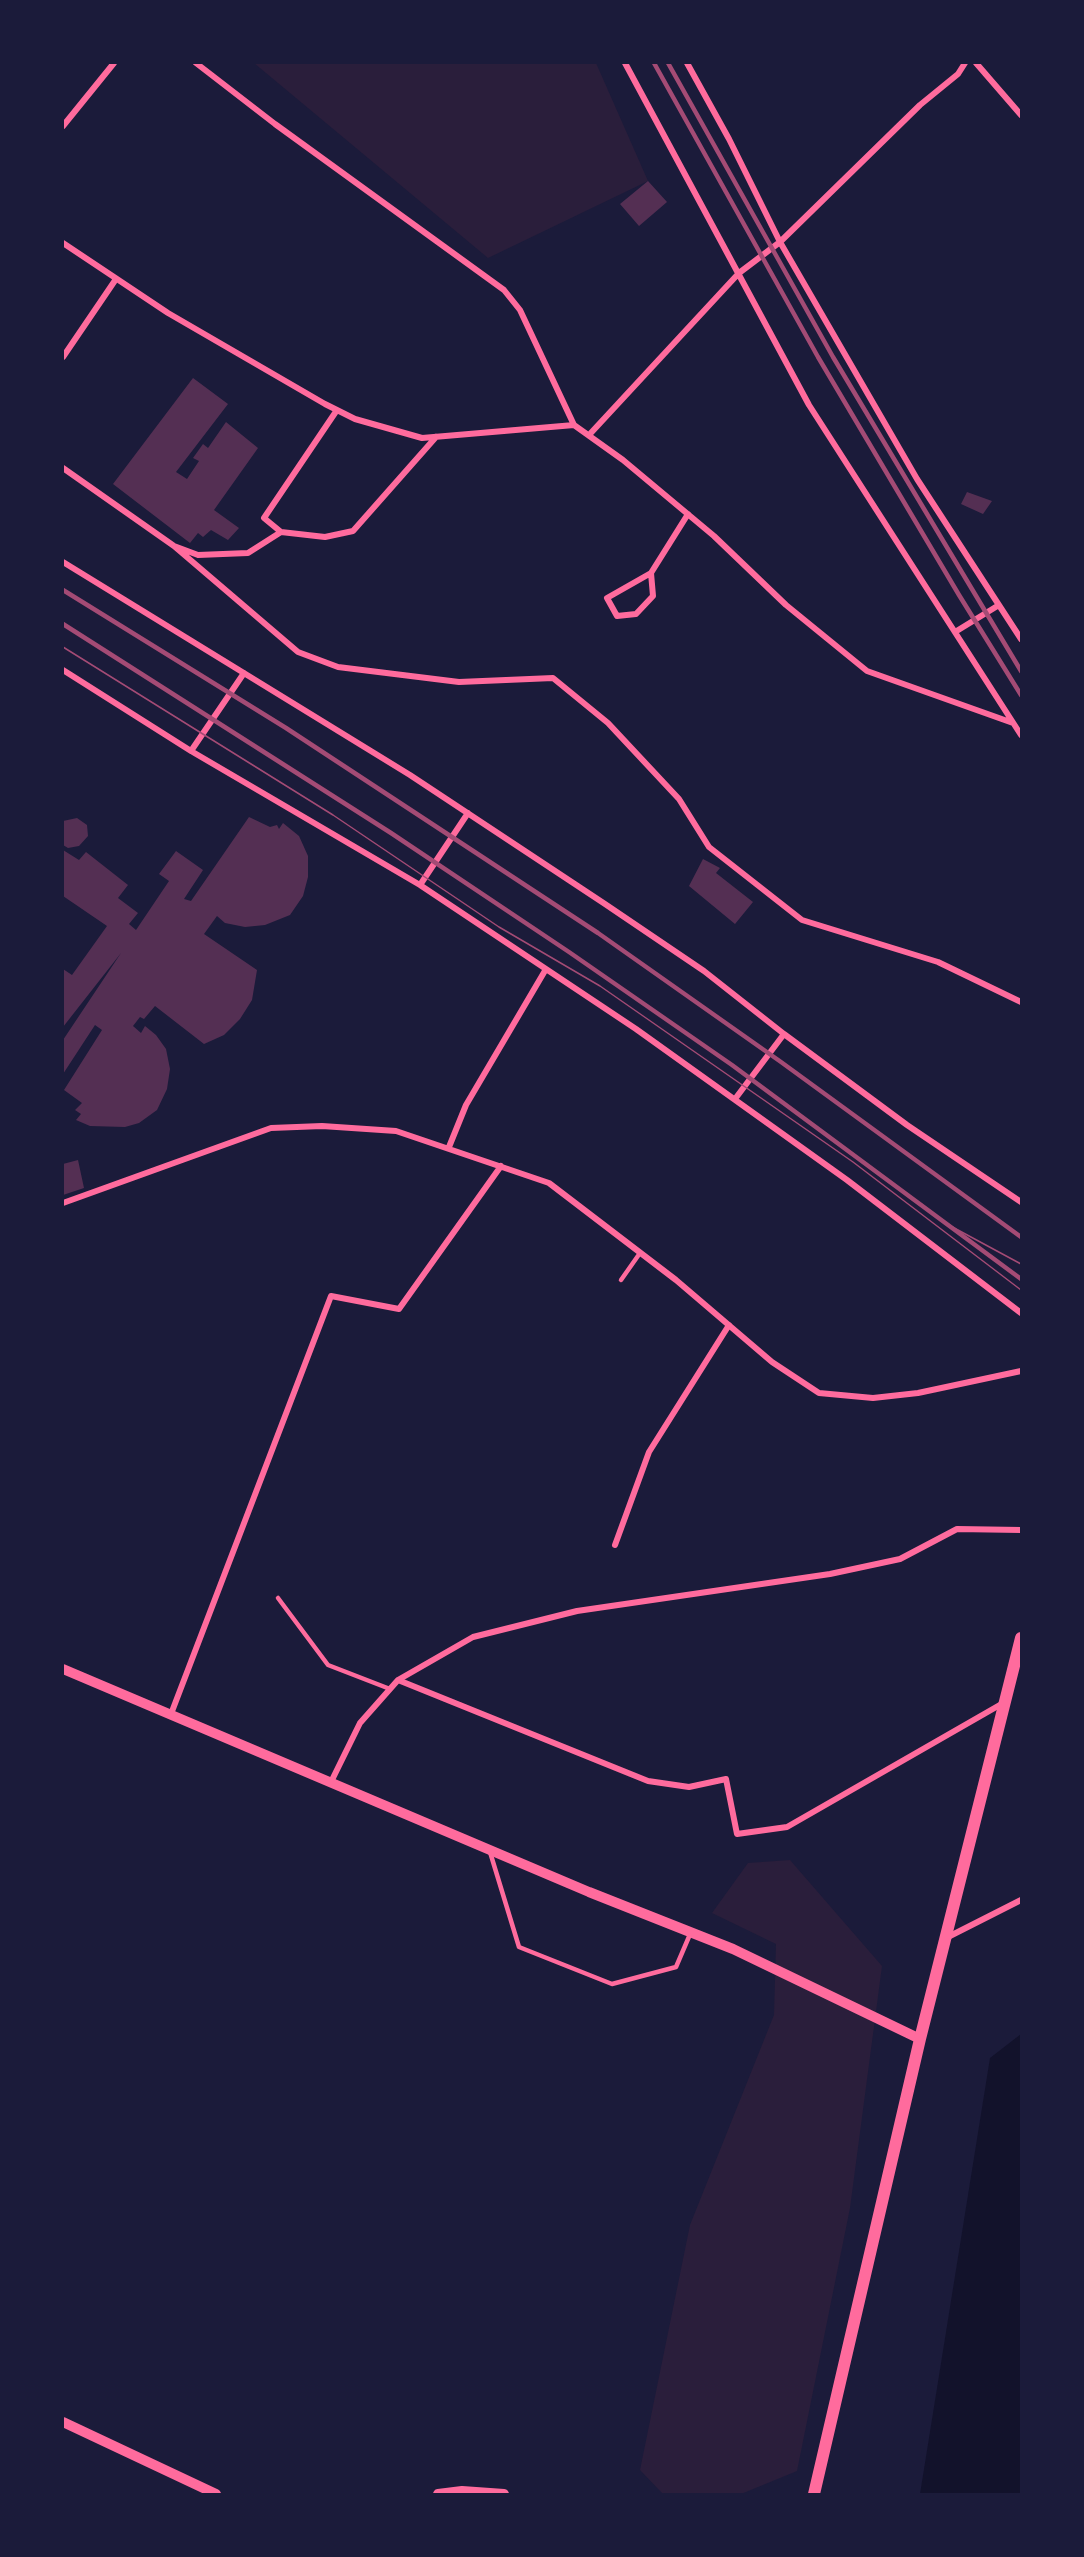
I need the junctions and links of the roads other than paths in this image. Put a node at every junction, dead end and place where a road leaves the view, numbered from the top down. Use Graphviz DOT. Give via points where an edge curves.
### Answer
graph roads {
  1 [pos="114,63"];
  2 [pos="196,63"];
  3 [pos="625,63"];
  4 [pos="687,63"];
  5 [pos="965,63"];
  6 [pos="976,63"];
  7 [pos="1021,115"];
  8 [pos="63,126"];
  9 [pos="780,242"];
  10 [pos="63,243"];
  11 [pos="739,273"];
  12 [pos="116,279"];
  13 [pos="63,357"];
  14 [pos="337,410"];
  15 [pos="574,424"];
  16 [pos="589,435"];
  17 [pos="436,437"];
  18 [pos="63,468"];
  19 [pos="688,514"];
  20 [pos="281,532"];
  21 [pos="174,546"];
  22 [pos="63,562"];
  23 [pos="651,573"];
  24 [pos="999,605"];
  25 [pos="955,632"];
  26 [pos="1021,639"];
  27 [pos="63,670"];
  28 [pos="244,673"];
  29 [pos="1013,723"];
  30 [pos="1021,735"];
  31 [pos="191,751"];
  32 [pos="468,813"];
  33 [pos="420,885"];
  34 [pos="546,969"];
  35 [pos="1021,1002"];
  36 [pos="784,1034"];
  37 [pos="735,1099"];
  38 [pos="449,1147"];
  39 [pos="501,1166"];
  40 [pos="1021,1202"];
  41 [pos="63,1203"];
  42 [pos="640,1253"];
  43 [pos="621,1280"];
  44 [pos="1021,1313"];
  45 [pos="729,1325"];
  46 [pos="1021,1371"];
  47 [pos="1021,1530"];
  48 [pos="615,1545"];
  49 [pos="278,1598"];
  50 [pos="1021,1638"];
  51 [pos="63,1669"];
  52 [pos="398,1680"];
  53 [pos="390,1689"];
  54 [pos="1005,1701"];
  55 [pos="171,1714"];
  56 [pos="331,1782"];
  57 [pos="489,1849"];
  58 [pos="1021,1900"];
  59 [pos="691,1932"];
  60 [pos="945,1939"];
  61 [pos="920,2039"];
  62 [pos="63,2422"];
  63 [pos="216,2494"];
  64 [pos="438,2494"];
  65 [pos="504,2494"];
  66 [pos="814,2494"];
  1 -- 8 [label="street"];
  2 -- 15 [label="street" via="504,290 520,310"];
  3 -- 11 [label="street"];
  4 -- 9 [label="street"];
  5 -- 9 [label="street" via="958,74 912,112"];
  6 -- 7 [label="street"];
  9 -- 11 [label="street"];
  9 -- 24 [label="street" via="917,479"];
  10 -- 12 [label="street"];
  11 -- 16 [label="street"];
  11 -- 25 [label="street" via="809,405"];
  12 -- 13 [label="street"];
  12 -- 14 [label="street"];
  14 -- 17 [label="street" via="422,438"];
  14 -- 20 [label="street" via="264,518"];
  15 -- 16 [label="street"];
  15 -- 17 [label="street"];
  16 -- 19 [label="street"];
  17 -- 20 [label="street" via="353,531 325,537"];
  18 -- 21 [label="street"];
  19 -- 23 [label="street"];
  19 -- 29 [label="street" via="786,605 867,670"];
  20 -- 21 [label="street" via="248,553 198,555"];
  21 -- 35 [label="street" via="298,652 338,667 459,682 553,678 608,723 679,799 709,847 802,920 938,962"];
  22 -- 28 [label="street"];
  23 -- 23 [label="street" via="652,596 636,614 617,616 607,598"];
  24 -- 25 [label="street"];
  24 -- 26 [label="street"];
  25 -- 29 [label="street"];
  27 -- 31 [label="street"];
  28 -- 31 [label="street"];
  28 -- 32 [label="street"];
  29 -- 30 [label="street"];
  31 -- 33 [label="street"];
  32 -- 33 [label="street"];
  32 -- 36 [label="street" via="696,966"];
  33 -- 34 [label="street"];
  34 -- 37 [label="street"];
  34 -- 38 [label="street" via="466,1105"];
  36 -- 37 [label="street"];
  36 -- 40 [label="street" via="907,1125"];
  37 -- 44 [label="street"];
  38 -- 39 [label="street"];
  38 -- 41 [label="street" via="396,1131 322,1126 271,1128"];
  39 -- 42 [label="street" via="549,1184"];
  39 -- 55 [label="street" via="399,1309 331,1296"];
  42 -- 43 [label="lane"];
  42 -- 45 [label="street"];
  45 -- 46 [label="street" via="772,1362 819,1393 873,1398 918,1393"];
  45 -- 48 [label="street" via="649,1452"];
  47 -- 52 [label="street" via="957,1529 890,1562 577,1611 473,1637"];
  49 -- 53 [label="lane" via="328,1665"];
  50 -- 54 [label="main road"];
  51 -- 55 [label="street"];
  52 -- 53 [label="street"];
  52 -- 54 [label="street" via="648,1781 689,1787 726,1779 737,1834 787,1827"];
  53 -- 56 [label="street" via="360,1723"];
  54 -- 60 [label="main road"];
  55 -- 56 [label="street"];
  56 -- 57 [label="street"];
  57 -- 59 [label="street"];
  57 -- 59 [label="lane" via="519,1947 612,1984 676,1967"];
  58 -- 60 [label="street"];
  59 -- 61 [label="street" via="818,1988"];
  60 -- 61 [label="main road"];
  61 -- 66 [label="main road"];
  62 -- 63 [label="street"];
  64 -- 65 [label="street"];
}
